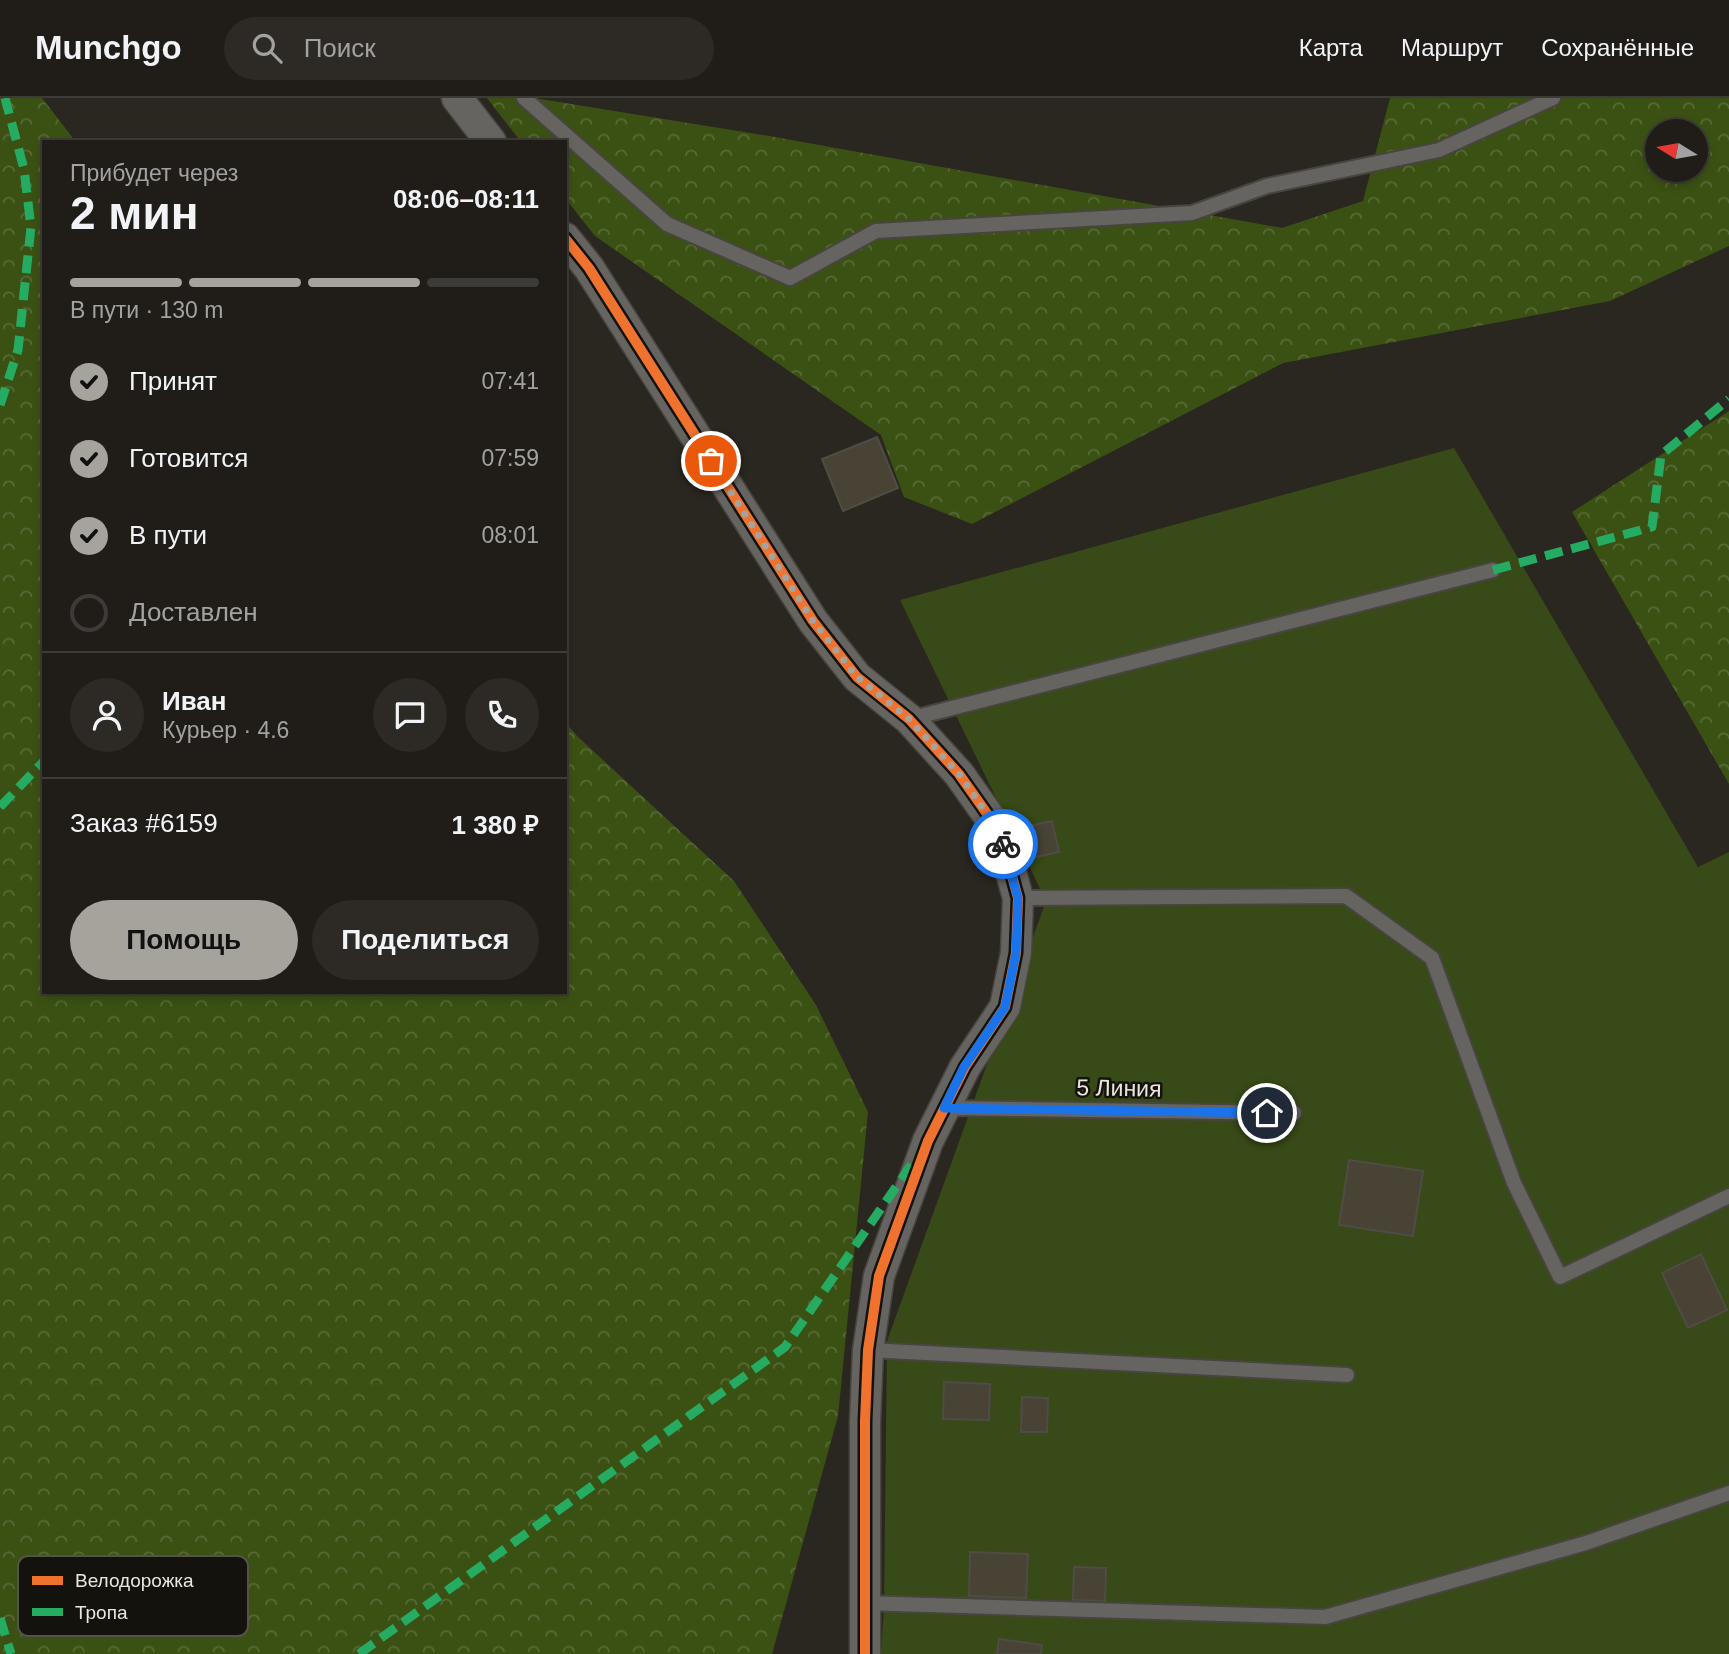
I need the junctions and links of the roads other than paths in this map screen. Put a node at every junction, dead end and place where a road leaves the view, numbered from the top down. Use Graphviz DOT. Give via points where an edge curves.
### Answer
graph roads {
  1 [pos="457,98"];
  2 [pos="524,98"];
  3 [pos="1553,98"];
  4 [pos="489,140"];
  5 [pos="567,240"];
  6 [pos="1493,570"];
  7 [pos="909,719"];
  8 [pos="1018,898"];
  9 [pos="944,1108"];
  10 [pos="1294,1114"];
  11 [pos="1729,1196"];
  12 [pos="868,1350"];
  13 [pos="1347,1374"];
  14 [pos="1729,1493"];
  15 [pos="863,1603"];
  16 [pos="864,1654"];
  1 -- 4 [label="street"];
  2 -- 3 [label="lane" via="667,224 790,278 876,231 1192,213 1267,186 1439,150"];
  5 -- 7 [label="street" via="813,621 857,677"];
  6 -- 7 [label="lane"];
  7 -- 8 [label="street" via="959,774 1000,832"];
  8 -- 9 [label="street" via="1016,953 1005,1007 964,1067"];
  8 -- 11 [label="lane" via="1346,896 1432,958 1514,1183 1560,1278"];
  9 -- 10 [label="lane, 5 Линия"];
  9 -- 12 [label="street" via="879,1276"];
  12 -- 13 [label="lane"];
  12 -- 15 [label="street"];
  14 -- 15 [label="lane" via="1586,1543 1325,1617"];
  15 -- 16 [label="street"];
}
